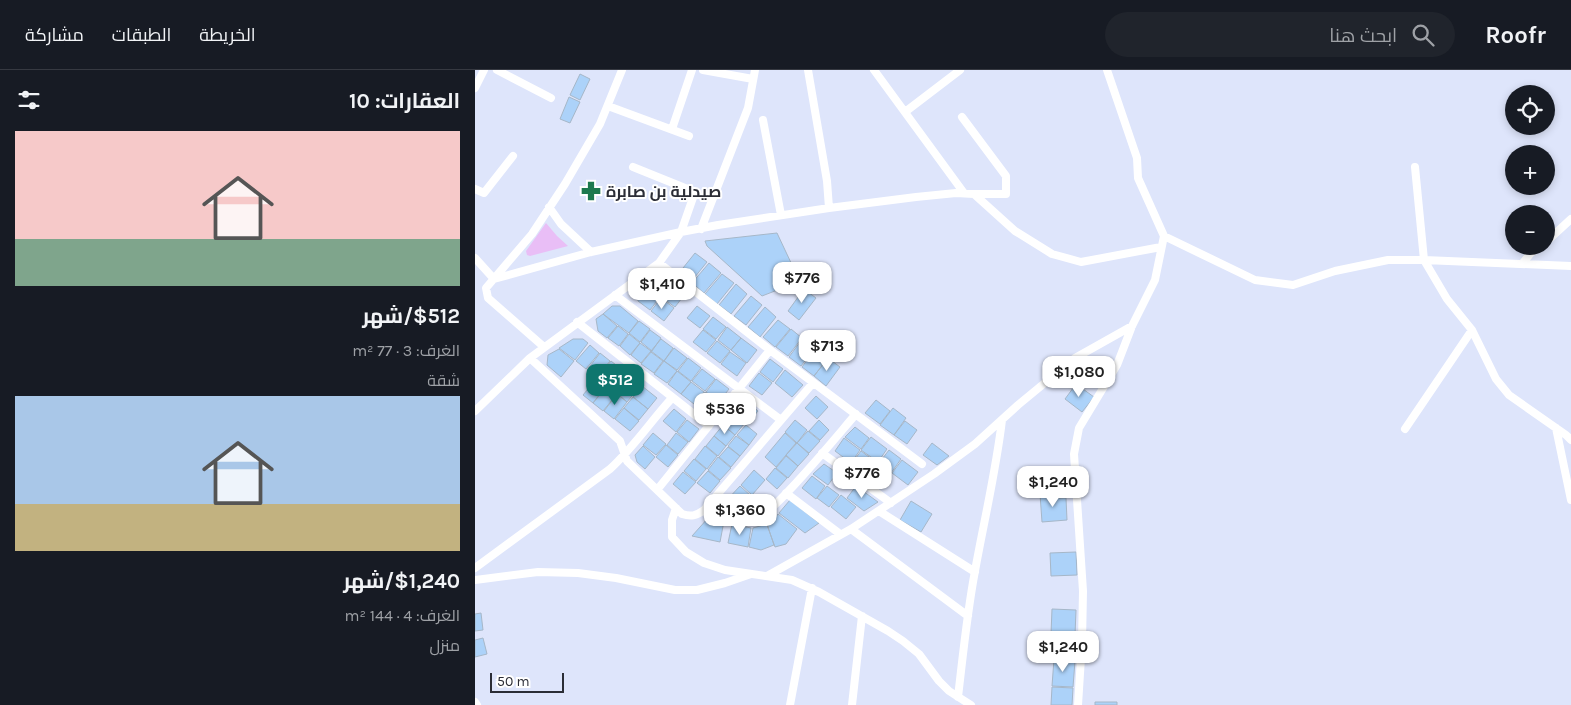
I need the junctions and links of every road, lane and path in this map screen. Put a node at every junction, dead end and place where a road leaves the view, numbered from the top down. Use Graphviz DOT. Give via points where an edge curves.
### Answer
graph roads {
  1 [pos="485,70"];
  2 [pos="497,70"];
  3 [pos="622,70"];
  4 [pos="692,70"];
  5 [pos="703,70"];
  6 [pos="755,70"];
  7 [pos="808,70"];
  8 [pos="874,70"];
  9 [pos="960,70"];
  10 [pos="1107,70"];
  11 [pos="753,79"];
  12 [pos="475,88"];
  13 [pos="551,98"];
  14 [pos="608,106"];
  15 [pos="905,112"];
  16 [pos="962,117"];
  17 [pos="763,120"];
  18 [pos="672,129"];
  19 [pos="689,136"];
  20 [pos="513,156"];
  21 [pos="633,167"];
  22 [pos="1415,167"];
  23 [pos="475,189"];
  24 [pos="964,194"];
  25 [pos="974,194"];
  26 [pos="549,207"];
  27 [pos="829,208"];
  28 [pos="781,215"];
  29 [pos="1571,219"];
  30 [pos="701,229"];
  31 [pos="681,232"];
  32 [pos="1555,234"];
  33 [pos="1164,236"];
  34 [pos="1161,247"];
  35 [pos="591,252"];
  36 [pos="1529,255"];
  37 [pos="1424,260"];
  38 [pos="478,261"];
  39 [pos="659,264"];
  40 [pos="1522,264"];
  41 [pos="1571,266"];
  42 [pos="475,272"];
  43 [pos="494,279"];
  44 [pos="615,295"];
  45 [pos="577,322"];
  46 [pos="1132,326"];
  47 [pos="1472,330"];
  48 [pos="544,347"];
  49 [pos="770,350"];
  50 [pos="530,358"];
  51 [pos="813,383"];
  52 [pos="739,388"];
  53 [pos="673,398"];
  54 [pos="475,411"];
  55 [pos="855,414"];
  56 [pos="781,420"];
  57 [pos="1002,420"];
  58 [pos="709,426"];
  59 [pos="1405,428"];
  60 [pos="1555,428"];
  61 [pos="1571,440"];
  62 [pos="822,453"];
  63 [pos="624,456"];
  64 [pos="922,464"];
  65 [pos="657,490"];
  66 [pos="787,493"];
  67 [pos="1571,500"];
  68 [pos="891,503"];
  69 [pos="676,508"];
  70 [pos="703,510"];
  71 [pos="879,511"];
  72 [pos="851,529"];
  73 [pos="840,534"];
  74 [pos="475,568"];
  75 [pos="975,572"];
  76 [pos="753,574"];
  77 [pos="767,576"];
  78 [pos="475,580"];
  79 [pos="812,588"];
  80 [pos="862,616"];
  81 [pos="968,616"];
  82 [pos="958,697"];
  83 [pos="967,704"];
  84 [pos="790,705"];
  85 [pos="852,705"];
  86 [pos="1078,705"];
  1 -- 12 [label="street"];
  2 -- 13 [label="street"];
  3 -- 14 [label="street"];
  4 -- 18 [label="street"];
  5 -- 11 [label="street"];
  6 -- 11 [label="street"];
  7 -- 27 [label="street"];
  8 -- 15 [label="street"];
  9 -- 15 [label="street"];
  10 -- 33 [label="street" via="1137,158 1138,178"];
  11 -- 30 [label="street" via="748,108"];
  14 -- 18 [label="street"];
  14 -- 26 [label="street"];
  15 -- 24 [label="street"];
  16 -- 25 [label="street" via="1006,176 1006,194"];
  17 -- 28 [label="street"];
  18 -- 19 [label="street"];
  20 -- 23 [label="street" via="484,193"];
  21 -- 31 [label="street" via="695,192"];
  22 -- 37 [label="street"];
  24 -- 25 [label="street"];
  24 -- 27 [label="street"];
  25 -- 34 [label="street" via="1015,230 1052,254 1081,262"];
  26 -- 35 [label="street" via="561,224"];
  26 -- 43 [label="street" via="532,234"];
  27 -- 28 [label="street"];
  28 -- 30 [label="street"];
  29 -- 32 [label="street"];
  30 -- 31 [label="street"];
  31 -- 35 [label="street"];
  31 -- 39 [label="street"];
  33 -- 34 [label="street"];
  33 -- 37 [label="street" via="1255,280 1293,285 1335,271 1388,260"];
  34 -- 46 [label="street" via="1155,280"];
  35 -- 43 [label="street"];
  36 -- 40 [label="street"];
  37 -- 40 [label="street"];
  37 -- 47 [label="street" via="1447,299"];
  38 -- 42 [label="street"];
  38 -- 43 [label="street"];
  39 -- 44 [label="street"];
  39 -- 49 [label="street"];
  40 -- 41 [label="street"];
  43 -- 48 [label="street" via="486,288 488,298"];
  44 -- 45 [label="street"];
  44 -- 52 [label="street"];
  45 -- 48 [label="street"];
  45 -- 53 [label="street"];
  46 -- 57 [label="street" via="1075,358"];
  46 -- 86 [label="street" via="1117,365 1079,428 1074,454 1083,591"];
  47 -- 59 [label="street"];
  47 -- 60 [label="street" via="1496,379 1509,395"];
  48 -- 50 [label="street"];
  49 -- 51 [label="street"];
  49 -- 52 [label="street"];
  50 -- 54 [label="street"];
  50 -- 63 [label="street" via="620,441"];
  51 -- 55 [label="street"];
  51 -- 56 [label="street"];
  52 -- 56 [label="street"];
  52 -- 58 [label="street"];
  53 -- 58 [label="street"];
  53 -- 63 [label="street"];
  55 -- 62 [label="street"];
  55 -- 64 [label="street"];
  56 -- 70 [label="street"];
  57 -- 68 [label="street" via="975,444"];
  57 -- 75 [label="street"];
  58 -- 65 [label="street"];
  60 -- 61 [label="street"];
  60 -- 67 [label="street"];
  62 -- 66 [label="street"];
  62 -- 68 [label="street"];
  63 -- 65 [label="street"];
  63 -- 74 [label="street"];
  65 -- 69 [label="street"];
  66 -- 70 [label="street" via="760,518 752,521"];
  66 -- 73 [label="street"];
  68 -- 71 [label="street"];
  69 -- 70 [label="street" via="689,516"];
  69 -- 76 [label="street" via="672,520 673,537 686,552 704,564"];
  71 -- 72 [label="street"];
  71 -- 75 [label="street"];
  72 -- 73 [label="street"];
  72 -- 81 [label="street"];
  73 -- 77 [label="street"];
  75 -- 81 [label="street"];
  76 -- 77 [label="street"];
  76 -- 78 [label="street" via="697,590 675,590 578,572 538,572"];
  77 -- 79 [label="street" via="792,580"];
  79 -- 80 [label="street"];
  79 -- 84 [label="street"];
  80 -- 82 [label="street" via="919,654 939,681"];
  80 -- 85 [label="street"];
  81 -- 82 [label="street"];
  82 -- 83 [label="street"];
}
